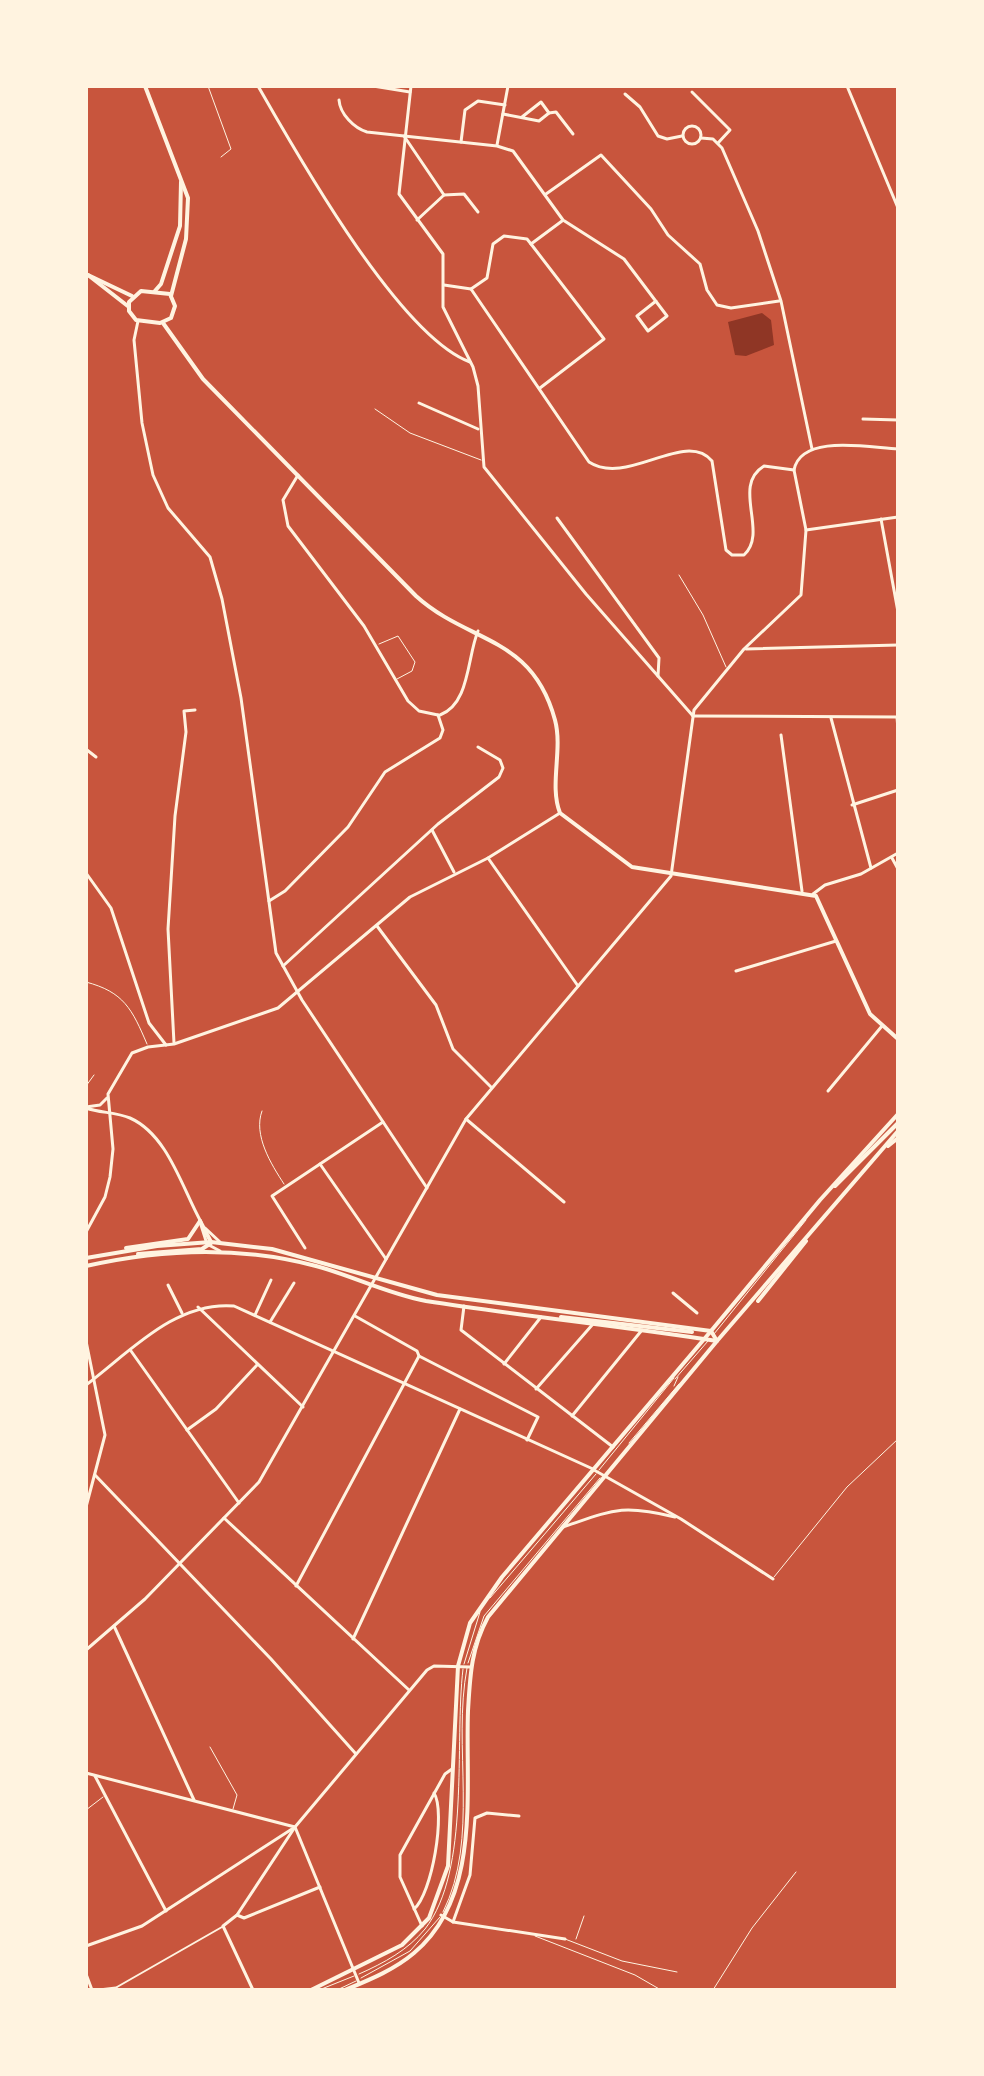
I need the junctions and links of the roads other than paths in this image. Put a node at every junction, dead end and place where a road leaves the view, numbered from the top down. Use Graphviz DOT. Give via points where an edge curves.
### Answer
graph roads {
  1 [pos="145,86"];
  2 [pos="208,86"];
  3 [pos="258,86"];
  4 [pos="373,86"];
  5 [pos="411,86"];
  6 [pos="508,86"];
  7 [pos="847,86"];
  8 [pos="410,92"];
  9 [pos="692,92"];
  10 [pos="625,94"];
  11 [pos="339,100"];
  12 [pos="505,105"];
  13 [pos="549,113"];
  14 [pos="503,114"];
  15 [pos="522,117"];
  16 [pos="573,134"];
  17 [pos="404,136"];
  18 [pos="682,136"];
  19 [pos="701,138"];
  20 [pos="461,142"];
  21 [pos="718,143"];
  22 [pos="497,146"];
  23 [pos="221,157"];
  24 [pos="181,180"];
  25 [pos="546,194"];
  26 [pos="444,195"];
  27 [pos="898,208"];
  28 [pos="478,212"];
  29 [pos="416,220"];
  30 [pos="563,220"];
  31 [pos="531,244"];
  32 [pos="87,275"];
  33 [pos="444,285"];
  34 [pos="471,289"];
  35 [pos="154,292"];
  36 [pos="132,296"];
  37 [pos="171,296"];
  38 [pos="656,301"];
  39 [pos="781,301"];
  40 [pos="129,307"];
  41 [pos="138,321"];
  42 [pos="163,323"];
  43 [pos="471,362"];
  44 [pos="540,388"];
  45 [pos="419,403"];
  46 [pos="375,409"];
  47 [pos="863,419"];
  48 [pos="898,420"];
  49 [pos="479,430"];
  50 [pos="812,449"];
  51 [pos="898,449"];
  52 [pos="481,460"];
  53 [pos="794,470"];
  54 [pos="298,475"];
  55 [pos="898,517"];
  56 [pos="557,518"];
  57 [pos="881,519"];
  58 [pos="806,530"];
  59 [pos="679,575"];
  60 [pos="898,612"];
  61 [pos="478,631"];
  62 [pos="376,645"];
  63 [pos="898,645"];
  64 [pos="744,649"];
  65 [pos="727,670"];
  66 [pos="658,676"];
  67 [pos="395,680"];
  68 [pos="195,710"];
  69 [pos="438,715"];
  70 [pos="693,716"];
  71 [pos="780,716"];
  72 [pos="831,716"];
  73 [pos="897,717"];
  74 [pos="780,723"];
  75 [pos="898,730"];
  76 [pos="781,735"];
  77 [pos="478,747"];
  78 [pos="86,750"];
  79 [pos="96,757"];
  80 [pos="898,790"];
  81 [pos="852,805"];
  82 [pos="560,813"];
  83 [pos="432,830"];
  84 [pos="898,853"];
  85 [pos="891,857"];
  86 [pos="488,858"];
  87 [pos="871,868"];
  88 [pos="898,869"];
  89 [pos="86,873"];
  90 [pos="455,874"];
  91 [pos="671,876"];
  92 [pos="802,891"];
  93 [pos="813,894"];
  94 [pos="269,901"];
  95 [pos="377,926"];
  96 [pos="837,940"];
  97 [pos="283,966"];
  98 [pos="736,971"];
  99 [pos="86,982"];
  100 [pos="578,987"];
  101 [pos="299,994"];
  102 [pos="882,1026"];
  103 [pos="898,1039"];
  104 [pos="174,1044"];
  105 [pos="166,1045"];
  106 [pos="148,1047"];
  107 [pos="94,1075"];
  108 [pos="86,1086"];
  109 [pos="492,1088"];
  110 [pos="828,1091"];
  111 [pos="108,1094"];
  112 [pos="86,1108"];
  113 [pos="262,1111"];
  114 [pos="108,1113"];
  115 [pos="898,1113"];
  116 [pos="466,1119"];
  117 [pos="383,1122"];
  118 [pos="898,1123"];
  119 [pos="898,1131"];
  120 [pos="898,1138"];
  121 [pos="880,1153"];
  122 [pos="320,1164"];
  123 [pos="286,1186"];
  124 [pos="427,1188"];
  125 [pos="820,1200"];
  126 [pos="564,1202"];
  127 [pos="200,1221"];
  128 [pos="86,1232"];
  129 [pos="811,1235"];
  130 [pos="208,1244"];
  131 [pos="223,1244"];
  132 [pos="305,1248"];
  133 [pos="119,1251"];
  134 [pos="236,1253"];
  135 [pos="128,1257"];
  136 [pos="86,1258"];
  137 [pos="386,1260"];
  138 [pos="86,1266"];
  139 [pos="377,1279"];
  140 [pos="271,1280"];
  141 [pos="294,1283"];
  142 [pos="168,1285"];
  143 [pos="373,1285"];
  144 [pos="673,1293"];
  145 [pos="758,1301"];
  146 [pos="464,1306"];
  147 [pos="198,1307"];
  148 [pos="182,1313"];
  149 [pos="697,1313"];
  150 [pos="255,1315"];
  151 [pos="527,1315"];
  152 [pos="355,1316"];
  153 [pos="542,1317"];
  154 [pos="270,1322"];
  155 [pos="593,1324"];
  156 [pos="642,1330"];
  157 [pos="692,1332"];
  158 [pos="709,1336"];
  159 [pos="86,1341"];
  160 [pos="717,1341"];
  161 [pos="131,1351"];
  162 [pos="334,1352"];
  163 [pos="419,1356"];
  164 [pos="504,1364"];
  165 [pos="258,1365"];
  166 [pos="677,1373"];
  167 [pos="94,1379"];
  168 [pos="682,1382"];
  169 [pos="406,1384"];
  170 [pos="86,1385"];
  171 [pos="673,1387"];
  172 [pos="536,1389"];
  173 [pos="303,1407"];
  174 [pos="460,1409"];
  175 [pos="572,1416"];
  176 [pos="187,1430"];
  177 [pos="898,1439"];
  178 [pos="527,1440"];
  179 [pos="613,1447"];
  180 [pos="596,1471"];
  181 [pos="95,1475"];
  182 [pos="605,1476"];
  183 [pos="239,1503"];
  184 [pos="86,1507"];
  185 [pos="224,1518"];
  186 [pos="681,1519"];
  187 [pos="563,1527"];
  188 [pos="180,1563"];
  189 [pos="773,1579"];
  190 [pos="296,1586"];
  191 [pos="114,1626"];
  192 [pos="353,1639"];
  193 [pos="86,1650"];
  194 [pos="465,1666"];
  195 [pos="409,1690"];
  196 [pos="210,1747"];
  197 [pos="356,1754"];
  198 [pos="455,1767"];
  199 [pos="86,1773"];
  200 [pos="95,1775"];
  201 [pos="434,1793"];
  202 [pos="105,1795"];
  203 [pos="194,1800"];
  204 [pos="86,1810"];
  205 [pos="233,1810"];
  206 [pos="519,1816"];
  207 [pos="295,1827"];
  208 [pos="796,1872"];
  209 [pos="320,1887"];
  210 [pos="414,1909"];
  211 [pos="166,1911"];
  212 [pos="237,1915"];
  213 [pos="442,1916"];
  214 [pos="584,1916"];
  215 [pos="453,1922"];
  216 [pos="223,1926"];
  217 [pos="422,1927"];
  218 [pos="533,1935"];
  219 [pos="565,1939"];
  220 [pos="575,1941"];
  221 [pos="86,1946"];
  222 [pos="677,1972"];
  223 [pos="86,1974"];
  224 [pos="358,1980"];
  225 [pos="115,1989"];
  226 [pos="88,1990"];
  227 [pos="99,1990"];
  228 [pos="253,1990"];
  229 [pos="311,1990"];
  230 [pos="319,1990"];
  231 [pos="337,1990"];
  232 [pos="345,1990"];
  233 [pos="661,1990"];
  234 [pos="713,1990"];
  1 -- 24 [label="main road"];
  2 -- 23 [label="lane" via="231,149"];
  3 -- 43 [label="street" via="385,286 422,327"];
  4 -- 8 [label="street"];
  5 -- 8 [label="street"];
  6 -- 12 [label="street"];
  7 -- 27 [label="street"];
  8 -- 17 [label="street"];
  9 -- 21 [label="street" via="730,130"];
  10 -- 18 [label="street" via="658,136"];
  11 -- 17 [label="street" via="361,130"];
  12 -- 14 [label="street"];
  12 -- 20 [label="street" via="478,101 465,110"];
  13 -- 15 [label="street" via="539,121"];
  13 -- 15 [label="street" via="541,102"];
  13 -- 16 [label="street" via="556,112"];
  14 -- 15 [label="street"];
  14 -- 22 [label="street"];
  17 -- 20 [label="street"];
  17 -- 26 [label="street"];
  17 -- 29 [label="street" via="399,194"];
  18 -- 19 [label="street" via="691,144"];
  18 -- 19 [label="street" via="685,127 694,125"];
  19 -- 21 [label="street"];
  20 -- 22 [label="street"];
  21 -- 39 [label="street" via="758,231"];
  22 -- 25 [label="street" via="513,151"];
  24 -- 35 [label="main road" via="180,226"];
  24 -- 37 [label="main road" via="188,198 188,230"];
  25 -- 30 [label="street"];
  25 -- 39 [label="street" via="601,155 668,235 700,264 717,305"];
  26 -- 28 [label="street" via="464,194"];
  26 -- 29 [label="street"];
  29 -- 33 [label="street" via="443,254"];
  30 -- 31 [label="street"];
  30 -- 38 [label="street" via="624,259"];
  31 -- 34 [label="street" via="504,236 493,244 487,278"];
  31 -- 44 [label="street" via="604,339"];
  32 -- 36 [label="main road"];
  32 -- 40 [label="main road"];
  33 -- 34 [label="street"];
  33 -- 43 [label="street" via="448,322"];
  34 -- 44 [label="street"];
  35 -- 36 [label="main road"];
  35 -- 37 [label="main road"];
  36 -- 40 [label="main road"];
  37 -- 42 [label="main road" via="174,312"];
  38 -- 38 [label="street" via="667,316 648,331 637,316"];
  39 -- 50 [label="street"];
  40 -- 41 [label="main road"];
  41 -- 42 [label="main road"];
  41 -- 94 [label="street" via="134,340 151,466 168,508 210,557 226,614"];
  42 -- 54 [label="main road" via="203,379"];
  43 -- 49 [label="street" via="478,386"];
  44 -- 53 [label="street" via="585,457 601,469 691,450 706,454 712,461 726,550 732,555 744,555 752,543 750,490 755,473 764,466"];
  45 -- 49 [label="street"];
  46 -- 52 [label="lane" via="410,433"];
  47 -- 48 [label="street"];
  49 -- 52 [label="street"];
  50 -- 51 [label="street"];
  50 -- 53 [label="street" via="801,455"];
  52 -- 66 [label="street"];
  53 -- 58 [label="street"];
  54 -- 61 [label="main road" via="422,602"];
  54 -- 62 [label="street" via="283,500 288,526"];
  55 -- 57 [label="street"];
  56 -- 66 [label="street" via="659,658"];
  57 -- 58 [label="street"];
  57 -- 60 [label="street"];
  58 -- 64 [label="street" via="801,595"];
  59 -- 65 [label="lane"];
  61 -- 69 [label="street" via="458,700"];
  61 -- 82 [label="main road" via="521,661 547,698 558,737"];
  62 -- 67 [label="street"];
  62 -- 67 [label="lane" via="396,636 403,640 415,667"];
  63 -- 64 [label="street"];
  64 -- 65 [label="street"];
  65 -- 70 [label="street"];
  66 -- 70 [label="street"];
  67 -- 69 [label="street" via="413,706"];
  68 -- 104 [label="street" via="184,711 175,816 168,929"];
  69 -- 94 [label="street" via="440,738 385,772 348,827"];
  70 -- 71 [label="street"];
  70 -- 91 [label="street"];
  71 -- 72 [label="street"];
  71 -- 74 [label="street"];
  72 -- 73 [label="street"];
  72 -- 81 [label="street"];
  73 -- 75 [label="street"];
  76 -- 92 [label="street"];
  77 -- 83 [label="street" via="500,760 501,774"];
  78 -- 79 [label="street"];
  80 -- 81 [label="street"];
  81 -- 87 [label="street"];
  82 -- 86 [label="street"];
  82 -- 91 [label="main road" via="625,864"];
  83 -- 90 [label="street"];
  83 -- 97 [label="street"];
  84 -- 85 [label="street"];
  85 -- 87 [label="street"];
  85 -- 88 [label="street"];
  86 -- 90 [label="street"];
  86 -- 100 [label="street"];
  87 -- 93 [label="street"];
  89 -- 105 [label="street" via="111,908 146,1014"];
  90 -- 95 [label="street" via="410,897"];
  91 -- 92 [label="main road"];
  91 -- 100 [label="street"];
  92 -- 93 [label="main road"];
  93 -- 96 [label="main road"];
  94 -- 97 [label="street" via="276,953"];
  95 -- 101 [label="street"];
  95 -- 109 [label="street" via="436,1005 453,1049"];
  96 -- 98 [label="street"];
  96 -- 102 [label="main road" via="868,1010"];
  97 -- 101 [label="street"];
  99 -- 106 [label="lane" via="119,995"];
  100 -- 109 [label="street"];
  101 -- 104 [label="street" via="273,1011"];
  101 -- 117 [label="street"];
  102 -- 103 [label="main road"];
  102 -- 110 [label="street"];
  104 -- 105 [label="street"];
  105 -- 106 [label="street"];
  106 -- 111 [label="street" via="129,1056"];
  107 -- 108 [label="lane"];
  109 -- 116 [label="street"];
  111 -- 112 [label="street" via="100,1105"];
  111 -- 114 [label="street"];
  112 -- 114 [label="street"];
  113 -- 123 [label="lane" via="259,1127 265,1147"];
  114 -- 127 [label="street" via="132,1119 157,1141"];
  114 -- 128 [label="street" via="113,1139 110,1177"];
  115 -- 125 [label="main road"];
  116 -- 124 [label="street"];
  116 -- 126 [label="street"];
  117 -- 122 [label="street"];
  117 -- 124 [label="street"];
  118 -- 125 [label="main road"];
  119 -- 121 [label="main road"];
  120 -- 121 [label="main road"];
  121 -- 129 [label="main road"];
  122 -- 123 [label="street"];
  122 -- 137 [label="street"];
  123 -- 132 [label="street" via="272,1199"];
  124 -- 137 [label="street"];
  125 -- 158 [label="main road"];
  127 -- 130 [label="main road"];
  127 -- 131 [label="street"];
  127 -- 133 [label="main road" via="188,1239"];
  129 -- 145 [label="main road"];
  129 -- 160 [label="main road" via="792,1250"];
  130 -- 131 [label="main road"];
  130 -- 133 [label="main road"];
  130 -- 134 [label="street"];
  130 -- 135 [label="main road"];
  131 -- 139 [label="main road" via="299,1255"];
  133 -- 136 [label="main road"];
  134 -- 135 [label="main road"];
  134 -- 143 [label="main road" via="291,1260"];
  135 -- 138 [label="main road"];
  137 -- 139 [label="street"];
  139 -- 143 [label="street"];
  139 -- 158 [label="main road" via="437,1295"];
  140 -- 150 [label="street"];
  141 -- 154 [label="street"];
  142 -- 148 [label="street"];
  143 -- 146 [label="main road"];
  143 -- 152 [label="street"];
  144 -- 149 [label="street"];
  146 -- 151 [label="main road"];
  146 -- 164 [label="street" via="461,1330"];
  147 -- 148 [label="street"];
  147 -- 150 [label="street" via="234,1306"];
  147 -- 165 [label="street"];
  148 -- 161 [label="street"];
  150 -- 154 [label="street"];
  151 -- 153 [label="main road"];
  151 -- 157 [label="main road"];
  152 -- 162 [label="street"];
  152 -- 163 [label="street"];
  153 -- 155 [label="main road"];
  153 -- 164 [label="street"];
  154 -- 162 [label="street"];
  155 -- 156 [label="main road"];
  155 -- 172 [label="street"];
  156 -- 158 [label="main road"];
  156 -- 175 [label="street"];
  158 -- 160 [label="main road"];
  158 -- 166 [label="lane"];
  158 -- 166 [label="main road"];
  159 -- 167 [label="street"];
  160 -- 168 [label="main road"];
  161 -- 167 [label="street"];
  161 -- 176 [label="street"];
  162 -- 169 [label="street"];
  162 -- 173 [label="street"];
  163 -- 169 [label="street"];
  163 -- 178 [label="street" via="538,1417"];
  164 -- 172 [label="street"];
  165 -- 173 [label="street"];
  165 -- 176 [label="street" via="216,1409"];
  166 -- 171 [label="lane"];
  166 -- 179 [label="main road"];
  166 -- 180 [label="lane"];
  167 -- 170 [label="street"];
  167 -- 181 [label="street" via="105,1435"];
  168 -- 171 [label="lane"];
  168 -- 182 [label="main road"];
  169 -- 174 [label="street"];
  169 -- 190 [label="street"];
  171 -- 182 [label="lane"];
  172 -- 175 [label="street"];
  173 -- 183 [label="street" via="266,1471"];
  174 -- 178 [label="street"];
  174 -- 192 [label="street"];
  175 -- 179 [label="street"];
  176 -- 183 [label="street"];
  177 -- 189 [label="lane" via="847,1487"];
  178 -- 180 [label="street"];
  179 -- 180 [label="main road"];
  180 -- 182 [label="street"];
  180 -- 194 [label="main road" via="481,1604 470,1623"];
  181 -- 184 [label="street"];
  181 -- 188 [label="street"];
  182 -- 186 [label="street"];
  182 -- 187 [label="main road"];
  182 -- 194 [label="lane" via="488,1610"];
  183 -- 185 [label="street"];
  185 -- 188 [label="street"];
  185 -- 190 [label="street"];
  186 -- 187 [label="street" via="625,1508"];
  186 -- 189 [label="street"];
  187 -- 194 [label="main road" via="488,1617"];
  188 -- 191 [label="street"];
  188 -- 197 [label="street"];
  190 -- 192 [label="street"];
  191 -- 193 [label="street"];
  191 -- 203 [label="street"];
  192 -- 195 [label="street"];
  194 -- 195 [label="street" via="431,1667"];
  194 -- 198 [label="main road"];
  194 -- 213 [label="lane" via="458,1865"];
  194 -- 213 [label="main road" via="469,1683 463,1853 455,1890"];
  194 -- 224 [label="lane" via="454,1842 442,1899 407,1947"];
  195 -- 197 [label="street"];
  196 -- 205 [label="lane" via="237,1795"];
  197 -- 207 [label="street"];
  198 -- 201 [label="street"];
  198 -- 217 [label="main road" via="448,1866 436,1905"];
  199 -- 200 [label="street"];
  200 -- 202 [label="street"];
  200 -- 203 [label="street"];
  201 -- 210 [label="street" via="433,1867"];
  201 -- 210 [label="street" via="400,1855 400,1876"];
  202 -- 204 [label="lane"];
  202 -- 211 [label="street"];
  203 -- 205 [label="street"];
  205 -- 207 [label="street"];
  206 -- 215 [label="street" via="487,1813 475,1818 470,1875"];
  207 -- 209 [label="street"];
  207 -- 211 [label="street"];
  207 -- 212 [label="street"];
  208 -- 234 [label="lane"];
  209 -- 212 [label="street" via="244,1918"];
  209 -- 224 [label="street"];
  210 -- 217 [label="street"];
  211 -- 221 [label="street" via="142,1926"];
  212 -- 216 [label="street"];
  213 -- 215 [label="street"];
  213 -- 224 [label="main road" via="414,1953"];
  214 -- 220 [label="lane"];
  215 -- 218 [label="street"];
  216 -- 225 [label="street"];
  216 -- 228 [label="street"];
  217 -- 224 [label="main road"];
  218 -- 219 [label="street"];
  218 -- 233 [label="lane"];
  219 -- 220 [label="lane"];
  220 -- 222 [label="lane" via="622,1961"];
  223 -- 226 [label="street"];
  224 -- 229 [label="main road"];
  224 -- 230 [label="lane"];
  224 -- 231 [label="lane"];
  224 -- 232 [label="main road"];
  225 -- 227 [label="street"];
}
